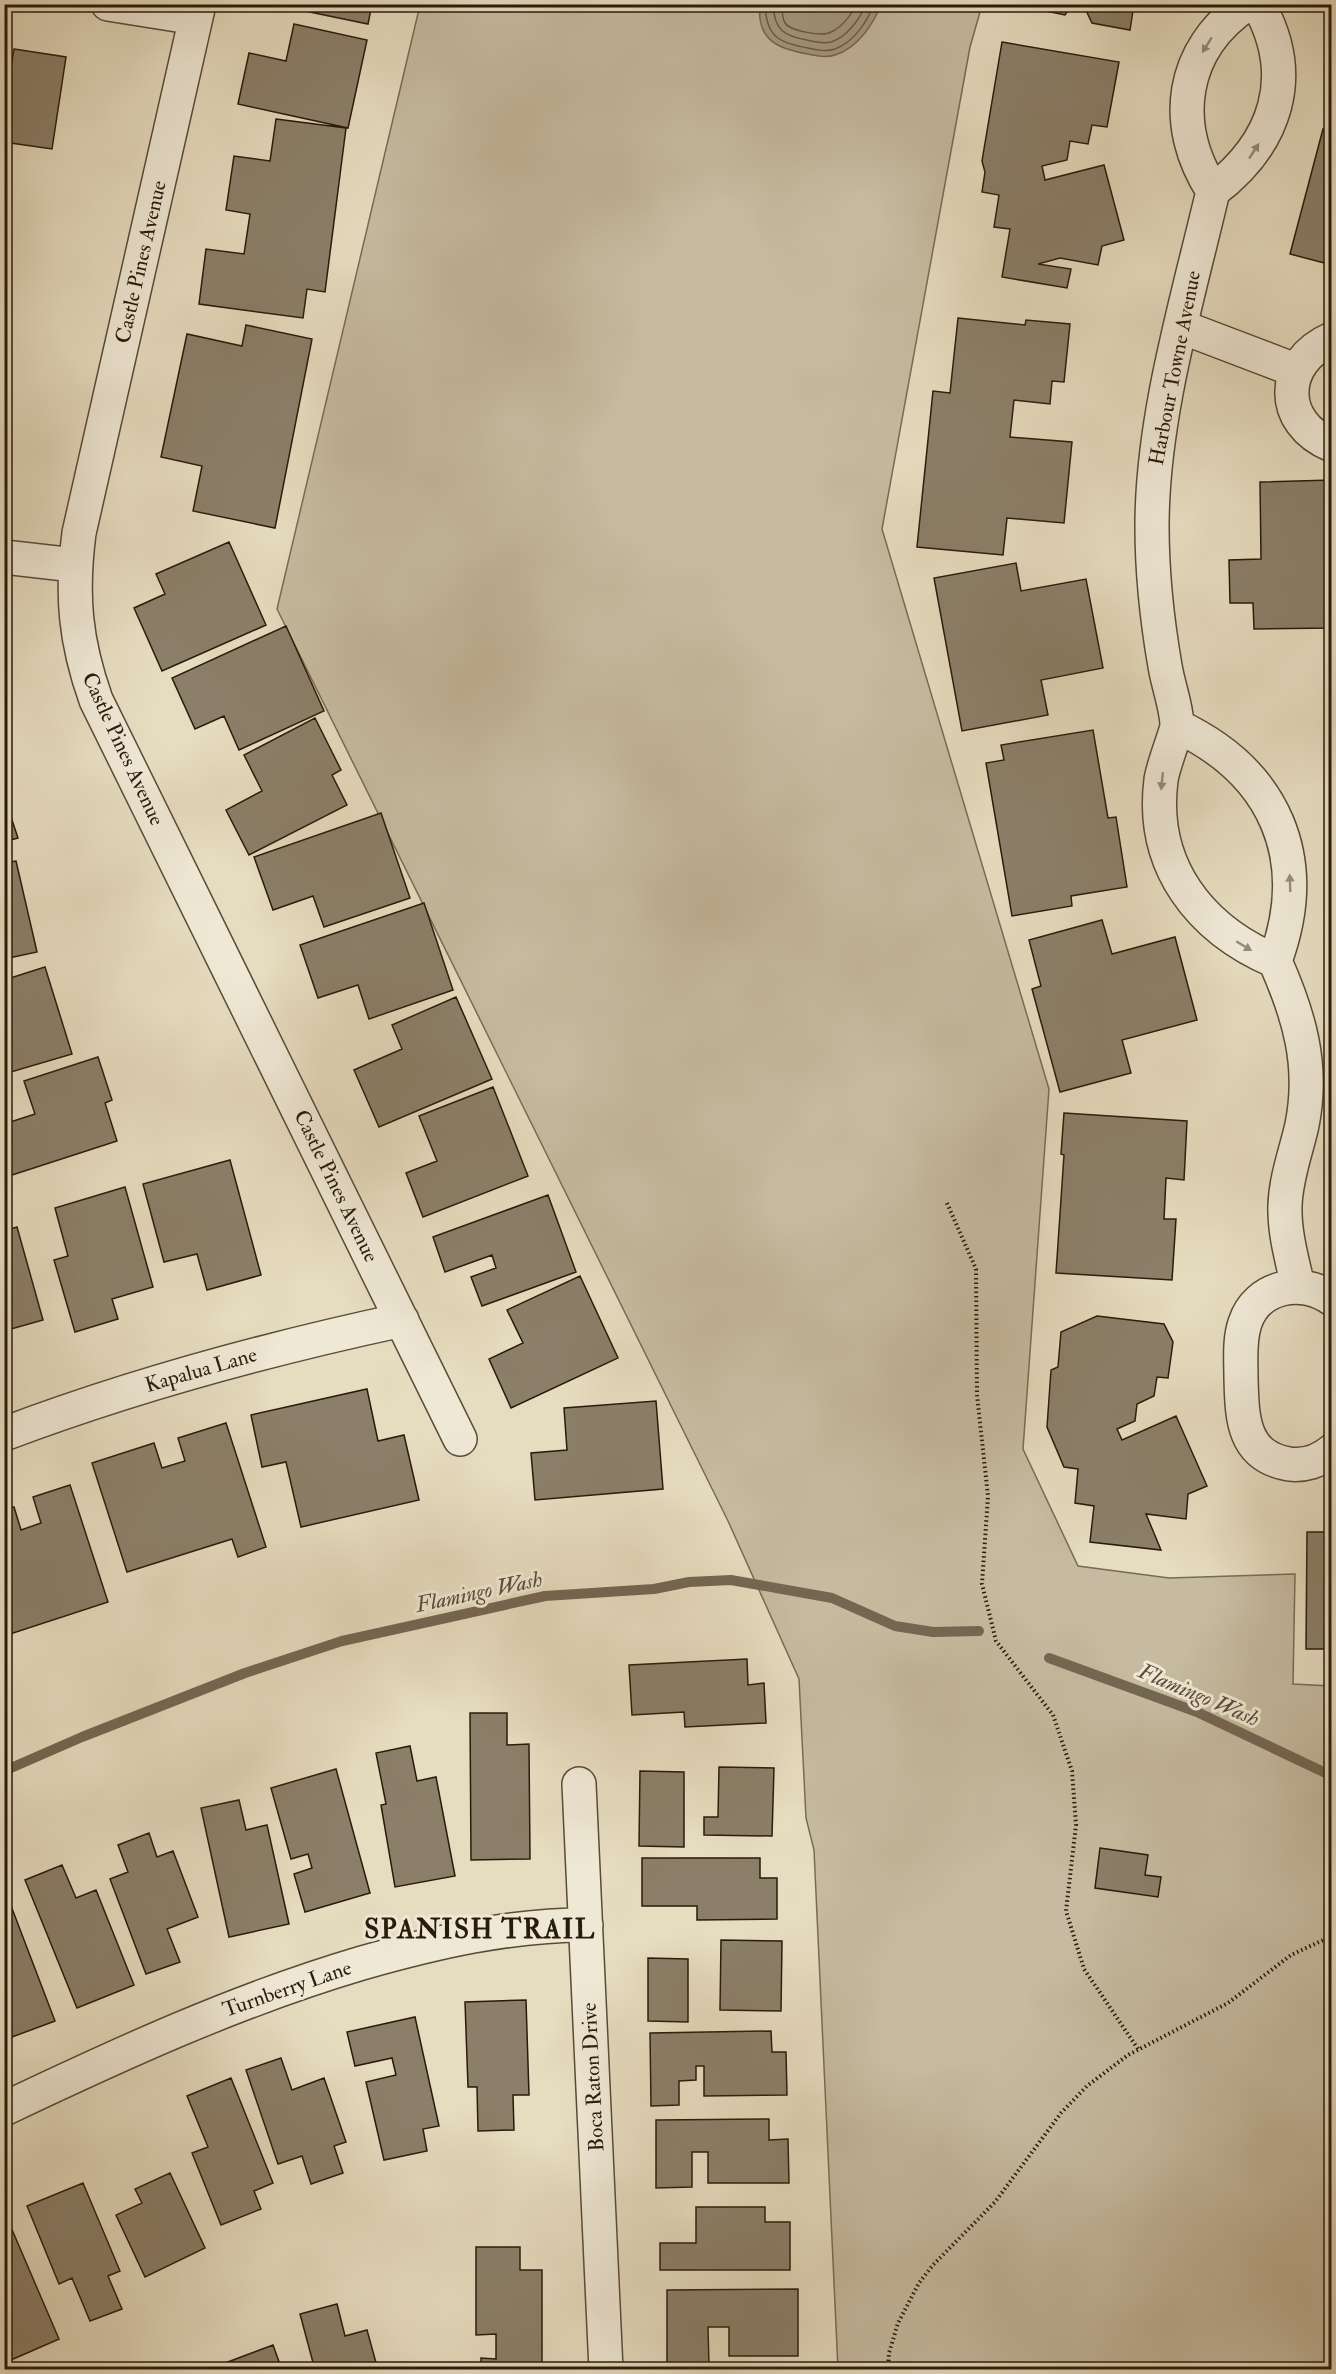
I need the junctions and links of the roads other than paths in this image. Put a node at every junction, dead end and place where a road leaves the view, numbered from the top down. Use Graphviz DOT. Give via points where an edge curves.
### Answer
graph roads {
  1 [pos="108,4"];
  2 [pos="1248,4"];
  3 [pos="1258,4"];
  4 [pos="198,11"];
  5 [pos="1213,191"];
  6 [pos="1182,327"];
  7 [pos="1332,339"];
  8 [pos="1295,370"];
  9 [pos="1332,446"];
  10 [pos="4,556"];
  11 [pos="74,565"];
  12 [pos="1177,726"];
  13 [pos="1275,961"];
  14 [pos="1298,1286"];
  15 [pos="1332,1299"];
  16 [pos="402,1320"];
  17 [pos="4,1434"];
  18 [pos="460,1439"];
  19 [pos="1332,1451"];
  20 [pos="579,1784"];
  21 [pos="586,1925"];
  22 [pos="4,2109"];
  23 [pos="606,2370"];
  1 -- 4 [label="street"];
  2 -- 5 [label="street, one-way" via="1214,34 1190,81 1186,104 1191,150"];
  5 -- 3 [label="street, one-way" via="1252,155 1275,107 1276,51"];
  4 -- 11 [label="street, Castle Pines Avenue"];
  5 -- 6 [label="street, Harbour Towne Avenue"];
  6 -- 8 [label="street"];
  6 -- 12 [label="street, Harbour Towne Avenue" via="1160,426 1152,526 1162,645"];
  7 -- 8 [label="street" via="1318,345"];
  8 -- 9 [label="street" via="1292,404 1299,420 1310,433"];
  10 -- 11 [label="street"];
  11 -- 16 [label="street, Castle Pines Avenue" via="77,633 96,700"];
  13 -- 12 [label="street, one-way" via="1285,935 1290,899 1287,853 1279,827 1250,777 1229,756 1204,738"];
  12 -- 13 [label="street, one-way" via="1161,780 1163,837 1172,865 1185,891 1217,927"];
  13 -- 14 [label="street" via="1301,1026 1307,1076 1285,1205"];
  14 -- 15 [label="street"];
  14 -- 19 [label="street" via="1281,1288 1265,1296 1245,1323 1241,1340 1244,1425 1251,1441 1278,1462 1312,1462"];
  16 -- 17 [label="street, Kapalua Lane" via="193,1371"];
  16 -- 18 [label="street, Castle Pines Avenue"];
  20 -- 21 [label="street, Boca Raton Drive"];
  21 -- 22 [label="street, Turnberry Lane" via="531,1926 471,1935 319,1976 186,2024"];
  21 -- 23 [label="street, Boca Raton Drive"];
}
